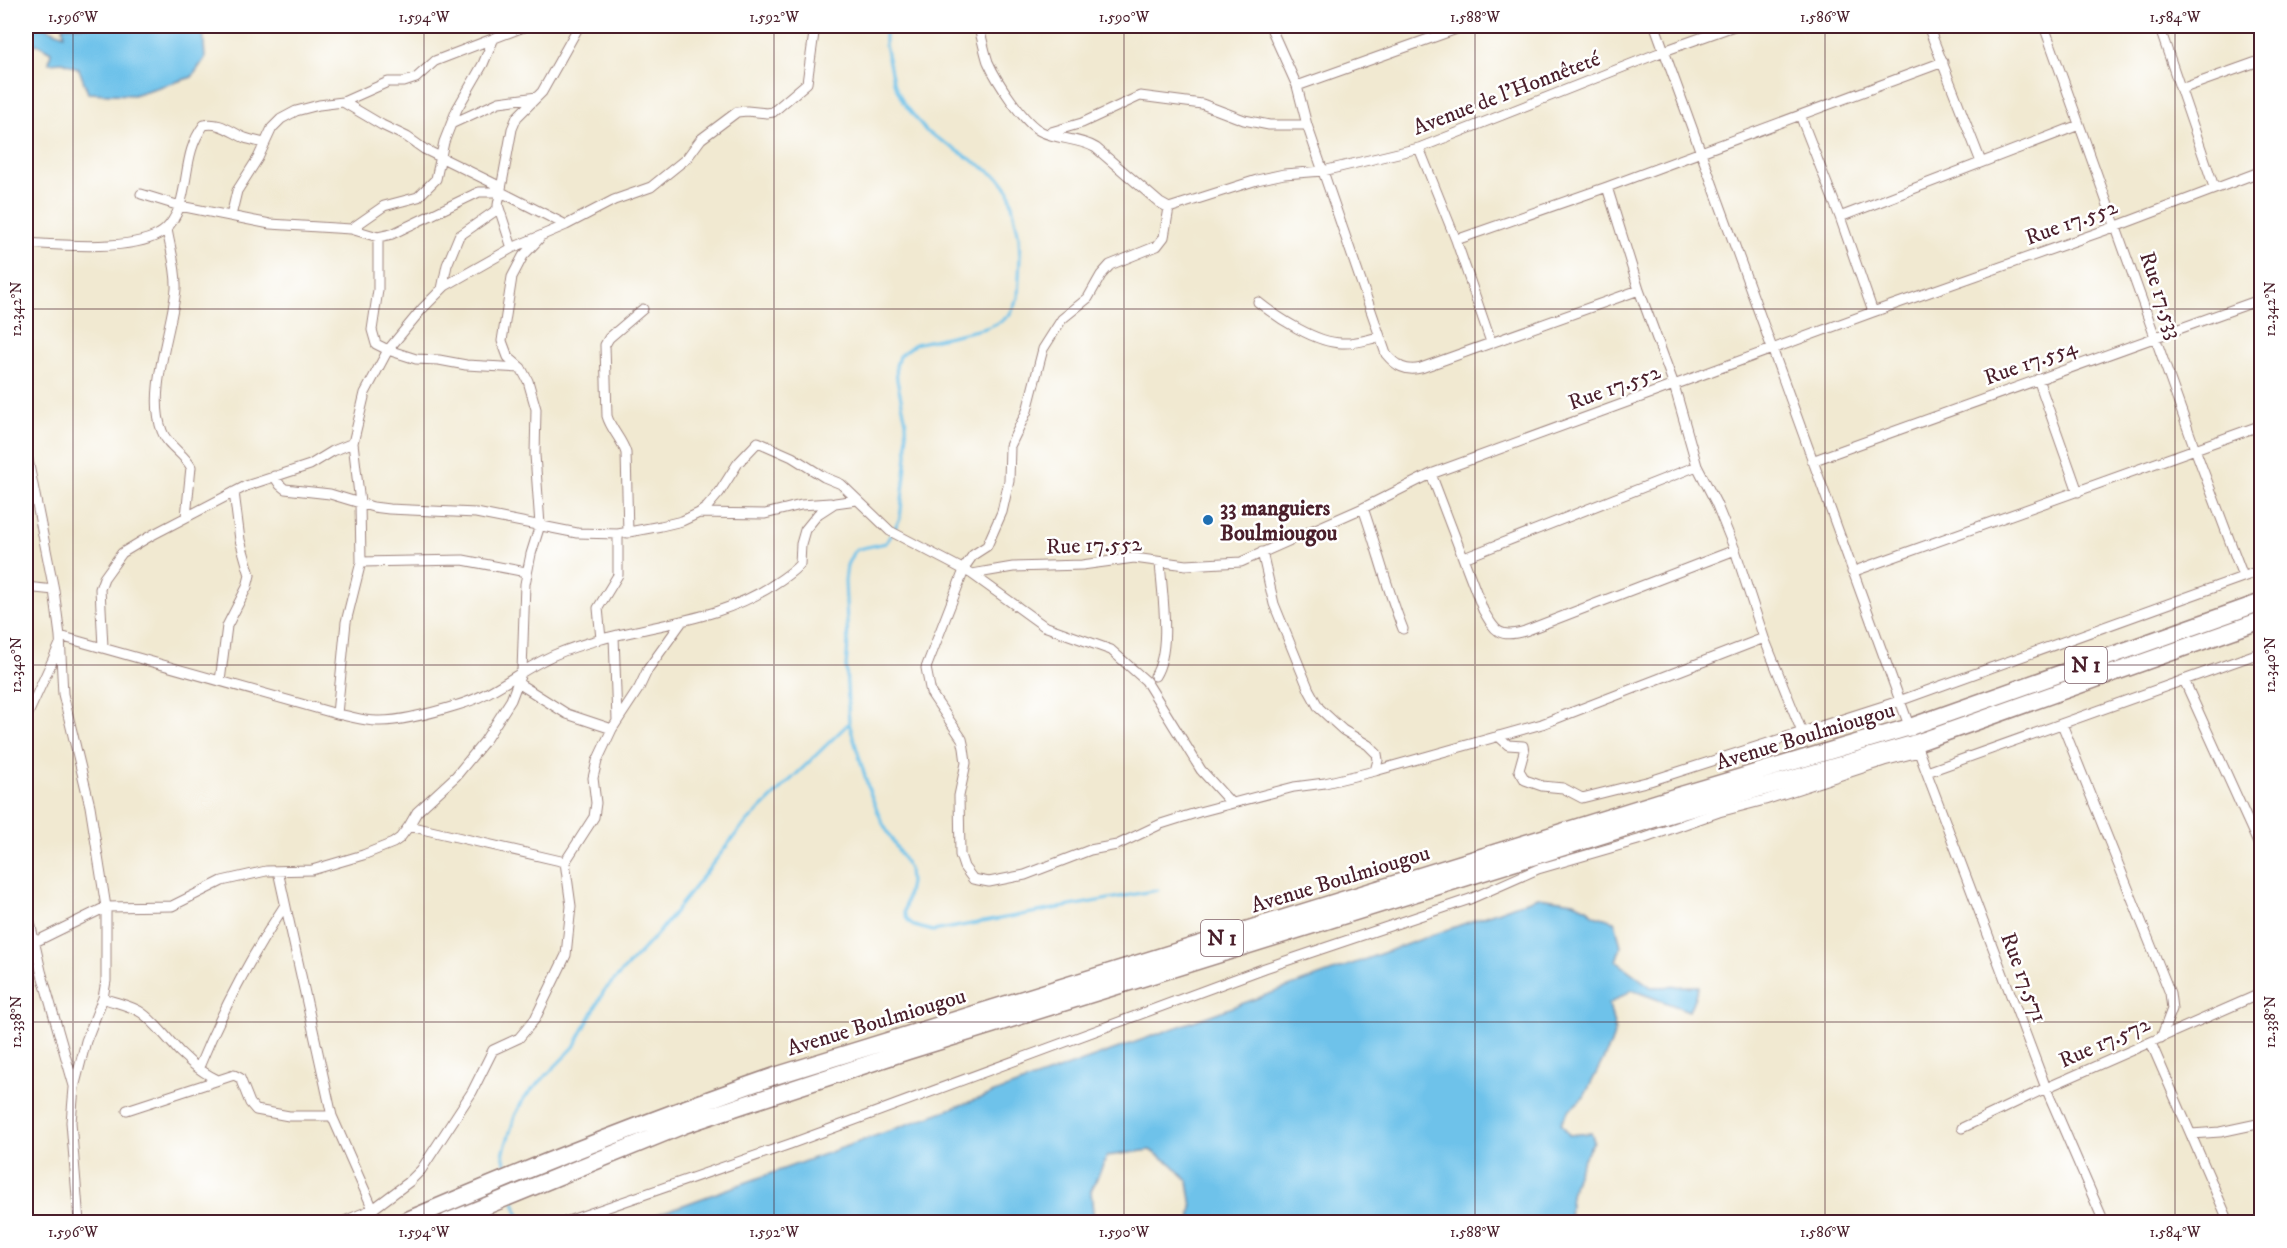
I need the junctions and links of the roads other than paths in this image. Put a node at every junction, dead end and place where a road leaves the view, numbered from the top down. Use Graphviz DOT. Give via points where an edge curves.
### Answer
graph roads {
  1 [pos="526,26"];
  2 [pos="579,26"];
  3 [pos="801,26"];
  4 [pos="978,26"];
  5 [pos="1270,26"];
  6 [pos="1465,26"];
  7 [pos="1655,26"];
  8 [pos="1734,26"];
  9 [pos="1928,26"];
  10 [pos="2044,26"];
  11 [pos="2159,26"];
  12 [pos="815,29"];
  13 [pos="494,38"];
  14 [pos="1664,51"];
  15 [pos="2262,60"];
  16 [pos="1943,62"];
  17 [pos="1297,86"];
  18 [pos="2181,89"];
  19 [pos="537,97"];
  20 [pos="343,102"];
  21 [pos="1800,115"];
  22 [pos="452,124"];
  23 [pos="1307,125"];
  24 [pos="2079,125"];
  25 [pos="1046,134"];
  26 [pos="264,143"];
  27 [pos="1419,148"];
  28 [pos="1701,152"];
  29 [pos="442,157"];
  30 [pos="1981,162"];
  31 [pos="1323,171"];
  32 [pos="2262,171"];
  33 [pos="1606,187"];
  34 [pos="2214,187"];
  35 [pos="501,190"];
  36 [pos="141,194"];
  37 [pos="180,206"];
  38 [pos="1170,208"];
  39 [pos="498,209"];
  40 [pos="231,216"];
  41 [pos="1840,217"];
  42 [pos="566,225"];
  43 [pos="2117,226"];
  44 [pos="167,229"];
  45 [pos="351,229"];
  46 [pos="542,235"];
  47 [pos="378,237"];
  48 [pos="1456,240"];
  49 [pos="26,243"];
  50 [pos="512,248"];
  51 [pos="442,289"];
  52 [pos="1639,290"];
  53 [pos="2262,299"];
  54 [pos="1258,302"];
  55 [pos="643,309"];
  56 [pos="1873,312"];
  57 [pos="1380,337"];
  58 [pos="2156,338"];
  59 [pos="1491,342"];
  60 [pos="1772,349"];
  61 [pos="388,350"];
  62 [pos="521,368"];
  63 [pos="2038,379"];
  64 [pos="1674,385"];
  65 [pos="2262,425"];
  66 [pos="353,443"];
  67 [pos="2195,449"];
  68 [pos="26,450"];
  69 [pos="1812,461"];
  70 [pos="1697,466"];
  71 [pos="1431,474"];
  72 [pos="274,476"];
  73 [pos="234,492"];
  74 [pos="2078,492"];
  75 [pos="857,500"];
  76 [pos="360,503"];
  77 [pos="835,503"];
  78 [pos="1362,508"];
  79 [pos="699,513"];
  80 [pos="186,517"];
  81 [pos="540,525"];
  82 [pos="623,533"];
  83 [pos="1735,550"];
  84 [pos="1262,552"];
  85 [pos="1464,558"];
  86 [pos="361,562"];
  87 [pos="1160,562"];
  88 [pos="2262,570"];
  89 [pos="526,572"];
  90 [pos="968,572"];
  91 [pos="1852,572"];
  92 [pos="2243,576"];
  93 [pos="26,587"];
  94 [pos="54,590"];
  95 [pos="2262,602"];
  96 [pos="2262,620"];
  97 [pos="681,623"];
  98 [pos="1403,629"];
  99 [pos="614,636"];
  100 [pos="1764,638"];
  101 [pos="60,639"];
  102 [pos="601,639"];
  103 [pos="103,647"];
  104 [pos="2262,652"];
  105 [pos="522,671"];
  106 [pos="1155,676"];
  107 [pos="2184,680"];
  108 [pos="220,681"];
  109 [pos="1146,681"];
  110 [pos="518,683"];
  111 [pos="1154,693"];
  112 [pos="1899,701"];
  113 [pos="337,714"];
  114 [pos="26,718"];
  115 [pos="2062,724"];
  116 [pos="615,725"];
  117 [pos="1802,732"];
  118 [pos="1498,736"];
  119 [pos="1915,741"];
  120 [pos="1375,771"];
  121 [pos="1927,772"];
  122 [pos="1231,803"];
  123 [pos="409,826"];
  124 [pos="2259,842"];
  125 [pos="2262,852"];
  126 [pos="565,862"];
  127 [pos="278,870"];
  128 [pos="26,905"];
  129 [pos="285,905"];
  130 [pos="106,907"];
  131 [pos="32,940"];
  132 [pos="2262,993"];
  133 [pos="103,998"];
  134 [pos="2161,1038"];
  135 [pos="2151,1043"];
  136 [pos="199,1067"];
  137 [pos="216,1079"];
  138 [pos="74,1088"];
  139 [pos="2046,1088"];
  140 [pos="127,1110"];
  141 [pos="332,1116"];
  142 [pos="2262,1123"];
  143 [pos="1962,1128"];
  144 [pos="2191,1134"];
  145 [pos="373,1209"];
  146 [pos="79,1222"];
  147 [pos="342,1222"];
  148 [pos="403,1222"];
  149 [pos="447,1222"];
  150 [pos="565,1222"];
  151 [pos="2104,1222"];
  152 [pos="2229,1222"];
  1 -- 13 [label="street"];
  2 -- 19 [label="street"];
  3 -- 12 [label="street"];
  4 -- 25 [label="street" via="991,67 1017,108"];
  5 -- 17 [label="street"];
  6 -- 17 [label="street"];
  7 -- 14 [label="street, Rue 17.571"];
  8 -- 14 [label="street, Avenue de l'Honnêteté"];
  9 -- 16 [label="street"];
  10 -- 24 [label="street, Rue 17.533"];
  11 -- 18 [label="street"];
  12 -- 42 [label="street" via="807,83 778,108 768,113 737,112 701,139 687,158 651,187 614,200"];
  13 -- 20 [label="street" via="435,61 416,78 388,82"];
  13 -- 22 [label="street"];
  14 -- 27 [label="street, Avenue de l'Honnêteté"];
  14 -- 28 [label="street, Rue 17.571"];
  15 -- 18 [label="street"];
  16 -- 21 [label="street"];
  16 -- 30 [label="street"];
  17 -- 23 [label="street"];
  18 -- 34 [label="street"];
  19 -- 22 [label="street" via="499,102"];
  19 -- 35 [label="street" via="514,123"];
  20 -- 26 [label="street" via="289,115 272,128"];
  20 -- 29 [label="street"];
  21 -- 28 [label="street"];
  21 -- 41 [label="street"];
  22 -- 29 [label="street"];
  23 -- 25 [label="street" via="1269,125 1202,104 1140,96 1082,123"];
  23 -- 31 [label="street"];
  24 -- 30 [label="street"];
  24 -- 43 [label="street, Rue 17.533"];
  25 -- 38 [label="street" via="1089,144"];
  26 -- 37 [label="street" via="213,124 204,125 192,144"];
  26 -- 40 [label="street" via="237,191"];
  27 -- 31 [label="street, Avenue de l'Honnêteté"];
  27 -- 48 [label="street"];
  28 -- 33 [label="street"];
  28 -- 60 [label="street, Rue 17.571"];
  29 -- 35 [label="street"];
  29 -- 45 [label="street" via="436,178 418,197 384,206"];
  30 -- 41 [label="street"];
  31 -- 38 [label="street, Avenue de l'Honnêteté" via="1257,180"];
  31 -- 57 [label="street"];
  32 -- 34 [label="street, Rue 17.552"];
  33 -- 48 [label="street"];
  33 -- 52 [label="street"];
  34 -- 43 [label="street, Rue 17.552"];
  35 -- 39 [label="street"];
  35 -- 42 [label="street"];
  35 -- 47 [label="street" via="479,192"];
  36 -- 37 [label="street"];
  37 -- 40 [label="street"];
  37 -- 44 [label="street"];
  38 -- 90 [label="street" via="1162,242 1105,269 1088,298 1062,320 1043,349 1027,411 1010,446 1002,512 987,546 973,555"];
  39 -- 50 [label="street"];
  39 -- 51 [label="street" via="459,236"];
  40 -- 45 [label="street" via="280,225"];
  41 -- 56 [label="street"];
  42 -- 46 [label="street"];
  43 -- 56 [label="street, Rue 17.552"];
  43 -- 58 [label="street, Rue 17.533"];
  44 -- 49 [label="street" via="157,236 115,244"];
  44 -- 80 [label="street" via="176,285 157,410 162,433 190,467"];
  45 -- 47 [label="street"];
  46 -- 50 [label="street"];
  46 -- 62 [label="street" via="514,271 504,318 504,350"];
  47 -- 61 [label="street" via="378,290 372,330 376,344"];
  48 -- 59 [label="street"];
  50 -- 51 [label="street"];
  51 -- 61 [label="street"];
  52 -- 59 [label="street"];
  52 -- 64 [label="street"];
  53 -- 58 [label="street, Rue 17.554"];
  54 -- 57 [label="street" via="1273,314 1336,343"];
  55 -- 82 [label="street" via="605,345 606,416 626,453"];
  56 -- 60 [label="street, Rue 17.552"];
  57 -- 59 [label="street" via="1392,361 1412,371"];
  58 -- 63 [label="street, Rue 17.554"];
  58 -- 67 [label="street, Rue 17.533"];
  60 -- 64 [label="street, Rue 17.552"];
  60 -- 69 [label="street, Rue 17.571"];
  61 -- 62 [label="street" via="416,359"];
  61 -- 66 [label="street" via="365,393"];
  62 -- 81 [label="street" via="536,409"];
  63 -- 69 [label="street, Rue 17.554"];
  63 -- 74 [label="street"];
  64 -- 70 [label="street"];
  64 -- 71 [label="street, Rue 17.552"];
  65 -- 67 [label="street"];
  66 -- 72 [label="street" via="310,465"];
  66 -- 76 [label="street"];
  67 -- 74 [label="street"];
  67 -- 92 [label="street, Rue 17.533"];
  68 -- 94 [label="street"];
  69 -- 91 [label="street, Rue 17.571"];
  70 -- 83 [label="street"];
  70 -- 85 [label="street"];
  71 -- 78 [label="street, Rue 17.552"];
  71 -- 85 [label="street"];
  72 -- 73 [label="street"];
  72 -- 76 [label="street" via="285,489 330,494"];
  73 -- 80 [label="street"];
  73 -- 108 [label="street" via="240,540 250,575 227,626"];
  74 -- 91 [label="street"];
  75 -- 77 [label="street"];
  75 -- 79 [label="street" via="841,484 758,442 738,463 720,493"];
  75 -- 90 [label="street" via="890,531"];
  76 -- 81 [label="street" via="389,509 476,513"];
  76 -- 86 [label="street"];
  77 -- 79 [label="street" via="801,505 765,514"];
  77 -- 97 [label="street" via="818,514 805,530 796,569 757,596"];
  78 -- 84 [label="street, Rue 17.552"];
  78 -- 98 [label="street"];
  79 -- 82 [label="street" via="682,521"];
  80 -- 103 [label="street" via="122,553 104,578 100,589"];
  81 -- 82 [label="street" via="577,533"];
  81 -- 89 [label="street"];
  82 -- 102 [label="street" via="618,575 598,608"];
  83 -- 85 [label="street" via="1514,634 1494,629 1482,610"];
  83 -- 100 [label="street"];
  84 -- 87 [label="street, Rue 17.552" via="1241,562"];
  84 -- 120 [label="street" via="1274,604 1309,690 1319,708 1377,754"];
  86 -- 89 [label="street" via="474,561"];
  86 -- 113 [label="street" via="346,622"];
  87 -- 90 [label="street, Rue 17.552" via="1134,558"];
  87 -- 106 [label="street" via="1164,636 1160,668"];
  88 -- 92 [label="street"];
  89 -- 105 [label="street"];
  90 -- 109 [label="street" via="1044,626 1111,650"];
  90 -- 122 [label="street" via="926,668 931,693 962,739 966,763 959,796 960,855 973,879 989,882 1025,875 1090,850 1117,845 1161,824"];
  91 -- 112 [label="street, Rue 17.571"];
  92 -- 112 [label="street"];
  93 -- 94 [label="street"];
  94 -- 101 [label="street"];
  95 -- 119 [label="highway, Avenue Boulmiougou / N 1"];
  96 -- 119 [label="highway, Avenue Boulmiougou / N 1"];
  97 -- 99 [label="street"];
  97 -- 116 [label="street"];
  99 -- 102 [label="street"];
  99 -- 116 [label="street"];
  100 -- 117 [label="street"];
  100 -- 118 [label="street" via="1542,724"];
  101 -- 103 [label="street"];
  101 -- 114 [label="street"];
  101 -- 130 [label="street" via="63,694 90,806"];
  102 -- 105 [label="street"];
  103 -- 108 [label="street"];
  104 -- 107 [label="street"];
  105 -- 110 [label="street"];
  105 -- 113 [label="street" via="479,698 447,708 390,721"];
  106 -- 109 [label="street"];
  106 -- 111 [label="street"];
  107 -- 115 [label="street"];
  107 -- 124 [label="street"];
  108 -- 113 [label="street"];
  109 -- 111 [label="street"];
  110 -- 116 [label="street" via="567,714"];
  110 -- 123 [label="street" via="484,741 456,776 417,812"];
  111 -- 122 [label="street" via="1201,770"];
  112 -- 117 [label="street"];
  112 -- 119 [label="street, Rue 17.571"];
  115 -- 121 [label="street"];
  115 -- 134 [label="street" via="2170,993 2172,1009"];
  116 -- 126 [label="street" via="594,768 594,817"];
  117 -- 118 [label="street" via="1650,781 1582,798 1563,788 1525,780 1519,770 1523,746 1508,745"];
  118 -- 120 [label="street"];
  119 -- 121 [label="street, Rue 17.571"];
  119 -- 148 [label="highway, Avenue Boulmiougou / N 1" via="1681,795 778,1075 539,1165"];
  119 -- 149 [label="highway, Avenue Boulmiougou / N 1" via="908,1051 684,1125"];
  119 -- 150 [label="street" via="1884,761 1538,869 1470,899 1265,968 780,1148"];
  120 -- 122 [label="street"];
  121 -- 139 [label="street, Rue 17.571"];
  123 -- 126 [label="street"];
  123 -- 127 [label="street" via="393,843 363,855 312,870"];
  124 -- 125 [label="street"];
  126 -- 145 [label="street" via="571,906 566,955 535,1019 519,1038 493,1050 472,1092 421,1170"];
  127 -- 129 [label="street"];
  127 -- 130 [label="street" via="222,881 172,906"];
  128 -- 131 [label="street"];
  129 -- 136 [label="street" via="260,944"];
  129 -- 141 [label="street"];
  130 -- 131 [label="street"];
  130 -- 133 [label="street"];
  131 -- 138 [label="street"];
  132 -- 134 [label="street, Rue 17.572"];
  133 -- 136 [label="street" via="144,1014"];
  133 -- 138 [label="street"];
  134 -- 135 [label="street, Rue 17.572"];
  135 -- 139 [label="street, Rue 17.572"];
  135 -- 144 [label="street"];
  136 -- 137 [label="street"];
  137 -- 140 [label="street"];
  137 -- 141 [label="street" via="237,1075 256,1110 289,1116"];
  138 -- 146 [label="street" via="70,1122"];
  139 -- 143 [label="street, Rue 17.572"];
  139 -- 151 [label="street, Rue 17.571"];
  141 -- 145 [label="street"];
  142 -- 144 [label="street"];
  144 -- 152 [label="street"];
  145 -- 147 [label="street"];
}
